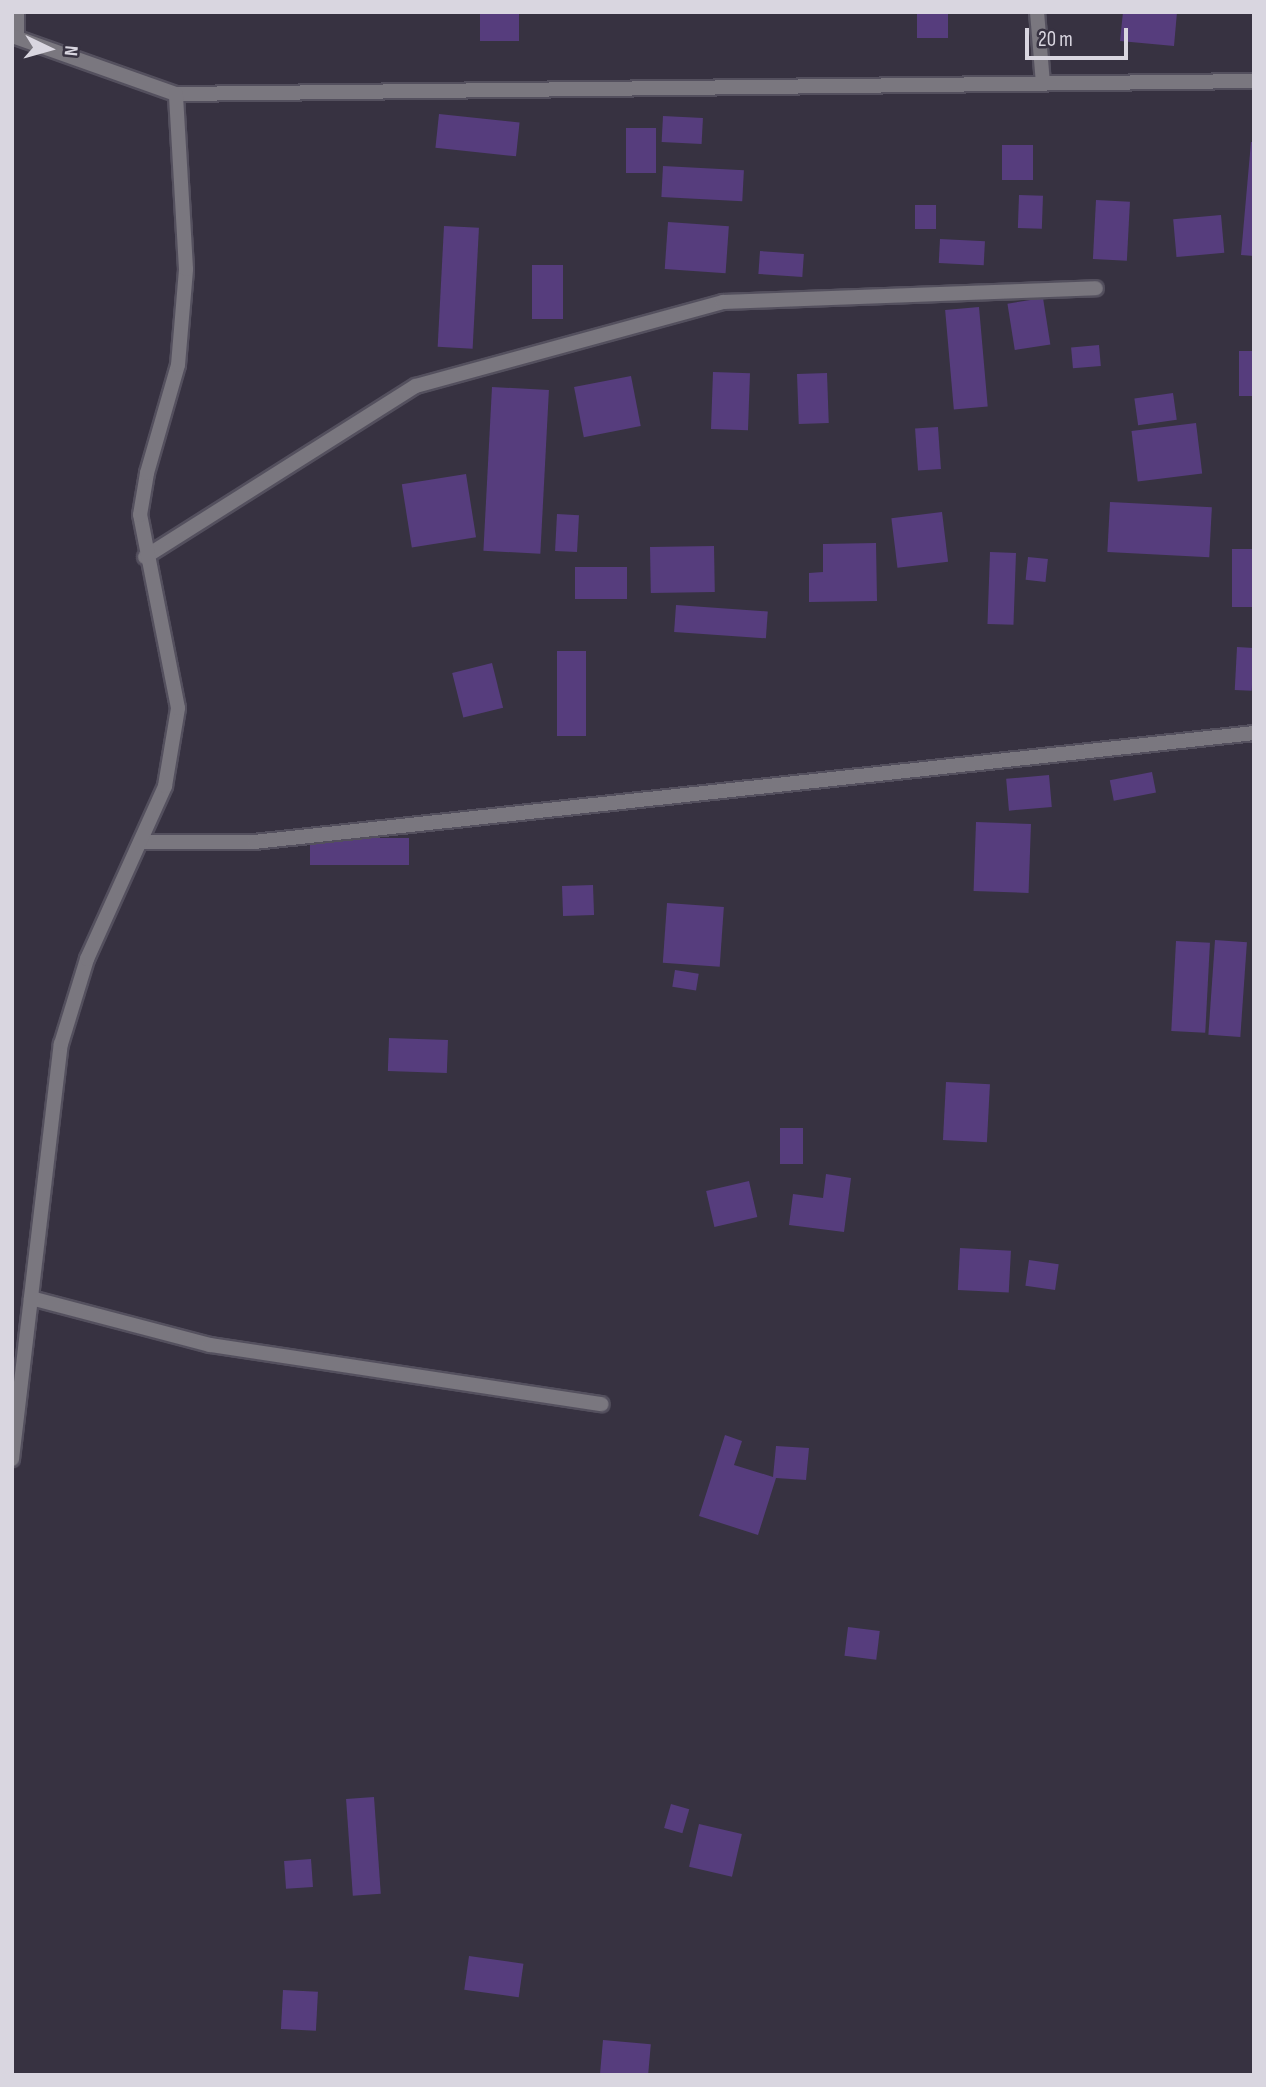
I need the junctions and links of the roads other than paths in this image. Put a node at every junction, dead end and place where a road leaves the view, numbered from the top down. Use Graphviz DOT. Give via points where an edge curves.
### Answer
graph roads {
  1 [pos="17,12"];
  2 [pos="1037,12"];
  3 [pos="15,37"];
  4 [pos="1254,81"];
  5 [pos="1043,83"];
  6 [pos="176,94"];
  7 [pos="1096,288"];
  8 [pos="145,557"];
  9 [pos="1254,733"];
  10 [pos="143,842"];
  11 [pos="31,1298"];
  12 [pos="602,1404"];
  13 [pos="12,1459"];
  1 -- 3 [label="street"];
  2 -- 5 [label="street"];
  3 -- 6 [label="street"];
  4 -- 5 [label="street"];
  5 -- 6 [label="street"];
  6 -- 8 [label="street" via="186,269 178,365 140,515"];
  7 -- 8 [label="street" via="723,302 416,386"];
  8 -- 10 [label="street" via="168,643 178,708 165,786"];
  9 -- 10 [label="street" via="254,842"];
  10 -- 11 [label="street" via="87,959 61,1044"];
  11 -- 12 [label="street" via="210,1345"];
  11 -- 13 [label="street"];
}
